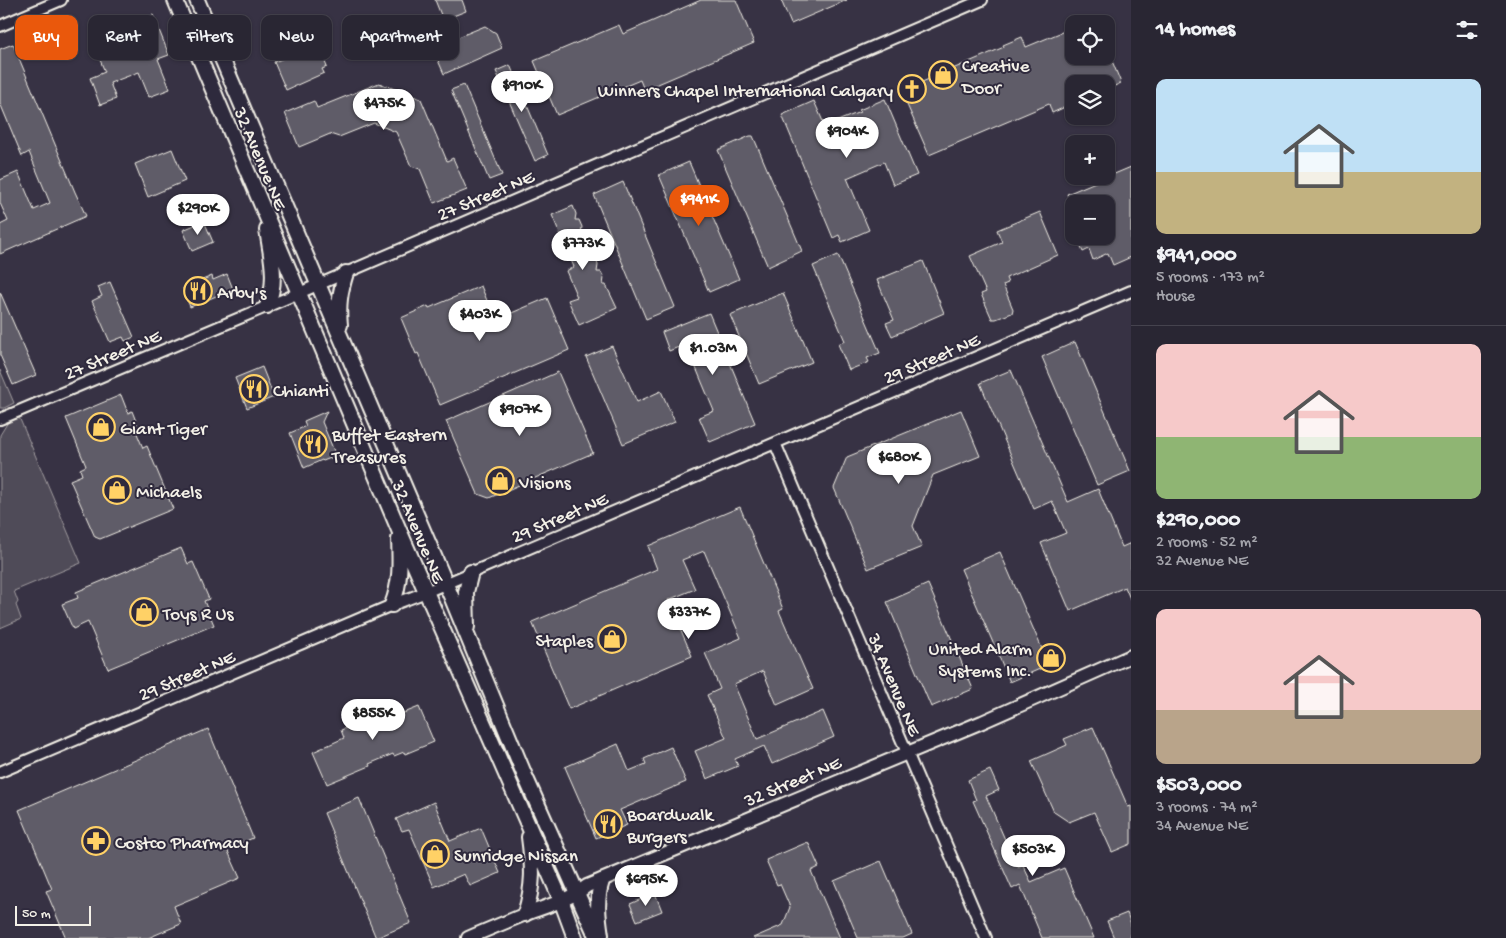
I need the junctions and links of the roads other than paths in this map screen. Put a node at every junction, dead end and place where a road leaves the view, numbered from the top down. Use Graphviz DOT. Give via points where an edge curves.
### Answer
graph roads {
  1 [pos="61,0"];
  2 [pos="175,0"];
  3 [pos="197,0"];
  4 [pos="982,0"];
  5 [pos="0,26"];
  6 [pos="264,209"];
  7 [pos="346,273"];
  8 [pos="319,285"];
  9 [pos="1131,291"];
  10 [pos="299,293"];
  11 [pos="268,306"];
  12 [pos="340,335"];
  13 [pos="0,419"];
  14 [pos="775,443"];
  15 [pos="399,530"];
  16 [pos="471,572"];
  17 [pos="445,583"];
  18 [pos="426,592"];
  19 [pos="392,605"];
  20 [pos="467,635"];
  21 [pos="1131,656"];
  22 [pos="906,752"];
  23 [pos="0,772"];
  24 [pos="527,822"];
  25 [pos="602,881"];
  26 [pos="578,894"];
  27 [pos="561,900"];
  28 [pos="525,914"];
  29 [pos="468,938"];
  30 [pos="575,938"];
  31 [pos="597,938"];
  32 [pos="601,938"];
  33 [pos="986,938"];
  1 -- 5 [label="street"];
  2 -- 6 [label="main road, 32 Avenue NE"];
  3 -- 8 [label="main road, 32 Avenue NE"];
  4 -- 7 [label="street, 27 Street NE"];
  6 -- 10 [label="main road, 32 Avenue NE"];
  6 -- 11 [label="main road" via="274,283"];
  7 -- 8 [label="street, 27 Street NE"];
  7 -- 12 [label="main road" via="338,305"];
  8 -- 10 [label="street, 27 Street NE"];
  8 -- 12 [label="main road, 32 Avenue NE"];
  9 -- 14 [label="street, 29 Street NE"];
  10 -- 11 [label="street, 27 Street NE"];
  10 -- 15 [label="main road, 32 Avenue NE"];
  11 -- 13 [label="street, 27 Street NE"];
  12 -- 17 [label="main road, 32 Avenue NE"];
  14 -- 16 [label="street, 29 Street NE"];
  14 -- 22 [label="street, 34 Avenue NE"];
  15 -- 18 [label="main road, 32 Avenue NE"];
  15 -- 19 [label="main road" via="399,582"];
  16 -- 17 [label="street, 29 Street NE"];
  16 -- 20 [label="main road" via="466,599"];
  17 -- 18 [label="street, 29 Street NE"];
  17 -- 20 [label="main road, 32 Avenue NE"];
  18 -- 19 [label="street, 29 Street NE"];
  18 -- 24 [label="main road, 32 Avenue NE"];
  19 -- 23 [label="street, 29 Street NE"];
  20 -- 26 [label="main road, 32 Avenue NE"];
  21 -- 22 [label="street, 32 Street NE"];
  22 -- 25 [label="street, 32 Street NE"];
  22 -- 33 [label="street, 34 Avenue NE"];
  24 -- 27 [label="main road, 32 Avenue NE"];
  24 -- 28 [label="main road" via="532,891"];
  25 -- 26 [label="street, 32 Street NE" via="587,886"];
  25 -- 32 [label="main road" via="598,902"];
  26 -- 27 [label="street, 32 Street NE"];
  26 -- 31 [label="main road, 32 Avenue NE"];
  27 -- 28 [label="street, 32 Street NE"];
  27 -- 30 [label="main road, 32 Avenue NE"];
  28 -- 29 [label="street, 32 Street NE"];
}
